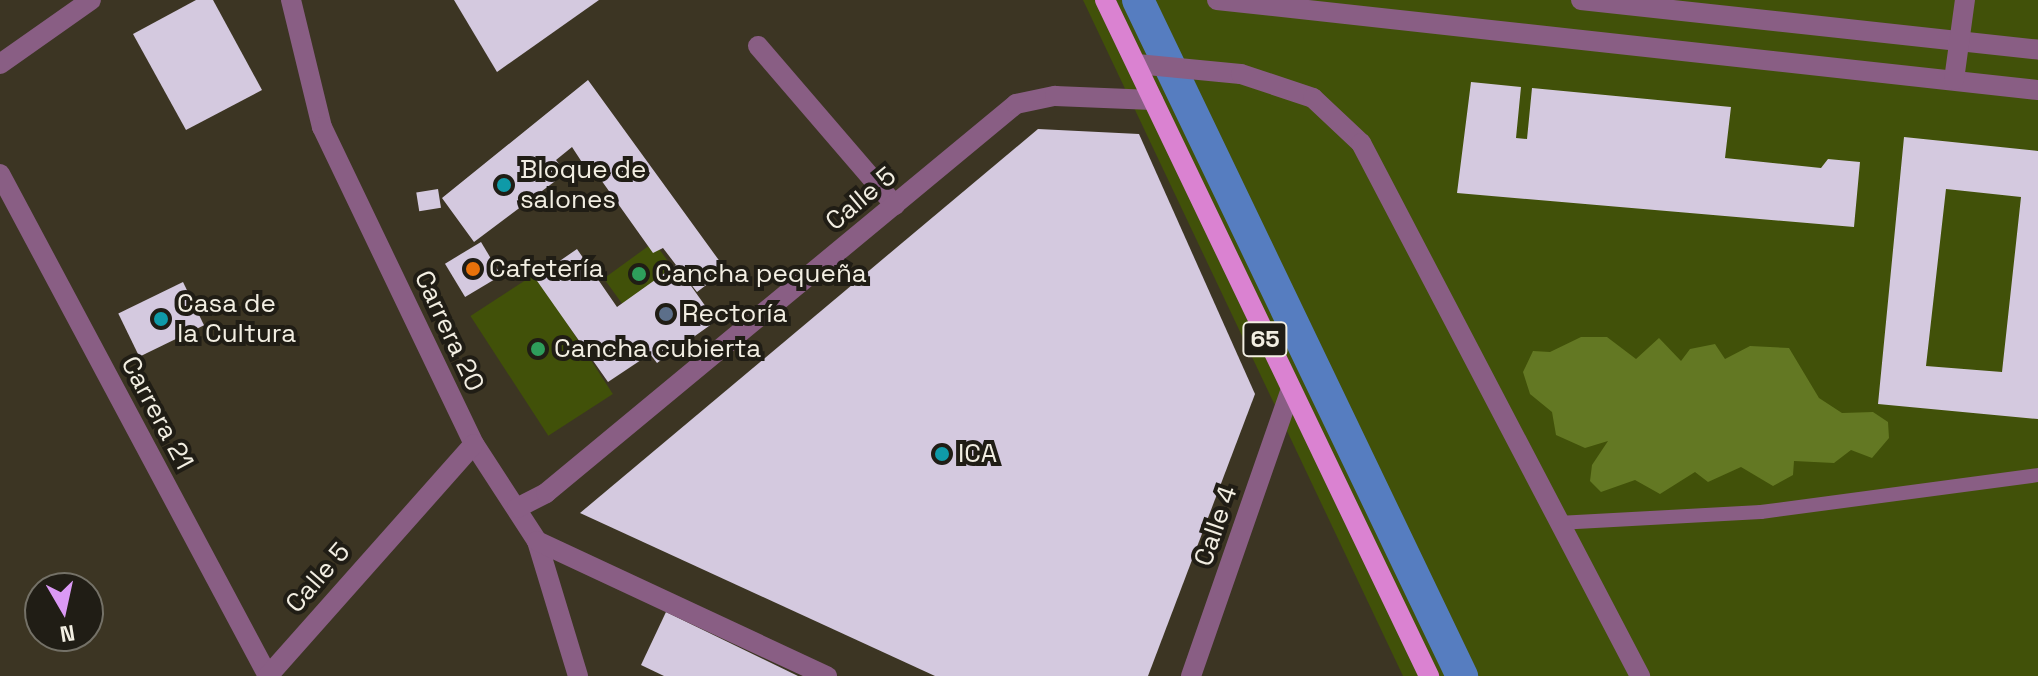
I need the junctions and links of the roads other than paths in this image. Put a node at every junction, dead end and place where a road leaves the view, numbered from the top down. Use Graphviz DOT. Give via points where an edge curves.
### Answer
graph roads {
  1 [pos="91,0"];
  2 [pos="291,0"];
  3 [pos="1105,0"];
  4 [pos="1217,0"];
  5 [pos="1581,0"];
  6 [pos="1965,0"];
  7 [pos="1961,41"];
  8 [pos="758,46"];
  9 [pos="2038,50"];
  10 [pos="0,64"];
  11 [pos="1138,64"];
  12 [pos="1954,80"];
  13 [pos="2038,90"];
  14 [pos="1153,100"];
  15 [pos="0,174"];
  16 [pos="895,205"];
  17 [pos="1290,392"];
  18 [pos="474,444"];
  19 [pos="2038,475"];
  20 [pos="517,508"];
  21 [pos="1558,523"];
  22 [pos="537,541"];
  23 [pos="268,676"];
  24 [pos="578,676"];
  25 [pos="827,676"];
  26 [pos="1191,676"];
  27 [pos="1429,676"];
  28 [pos="1640,676"];
  1 -- 10 [label="street"];
  2 -- 18 [label="street, Carrera 20" via="322,127"];
  3 -- 11 [label="main road, 65"];
  4 -- 12 [label="street"];
  5 -- 7 [label="street"];
  6 -- 7 [label="street"];
  7 -- 9 [label="street"];
  7 -- 12 [label="street"];
  8 -- 16 [label="street"];
  11 -- 14 [label="main road, 65"];
  11 -- 21 [label="street" via="1241,74 1313,98 1361,143"];
  12 -- 13 [label="street"];
  14 -- 16 [label="street, Calle 5" via="1055,96 1016,104"];
  14 -- 17 [label="main road, 65"];
  15 -- 23 [label="street, Carrera 21"];
  16 -- 20 [label="street, Calle 5" via="546,493"];
  17 -- 26 [label="street, Calle 4"];
  17 -- 27 [label="main road, 65"];
  18 -- 20 [label="street, Carrera 20"];
  18 -- 23 [label="street, Calle 5"];
  19 -- 21 [label="lane" via="1761,512"];
  20 -- 22 [label="street, Carrera 20"];
  21 -- 28 [label="street"];
  22 -- 24 [label="street, Carrera 20"];
  22 -- 25 [label="street"];
}
